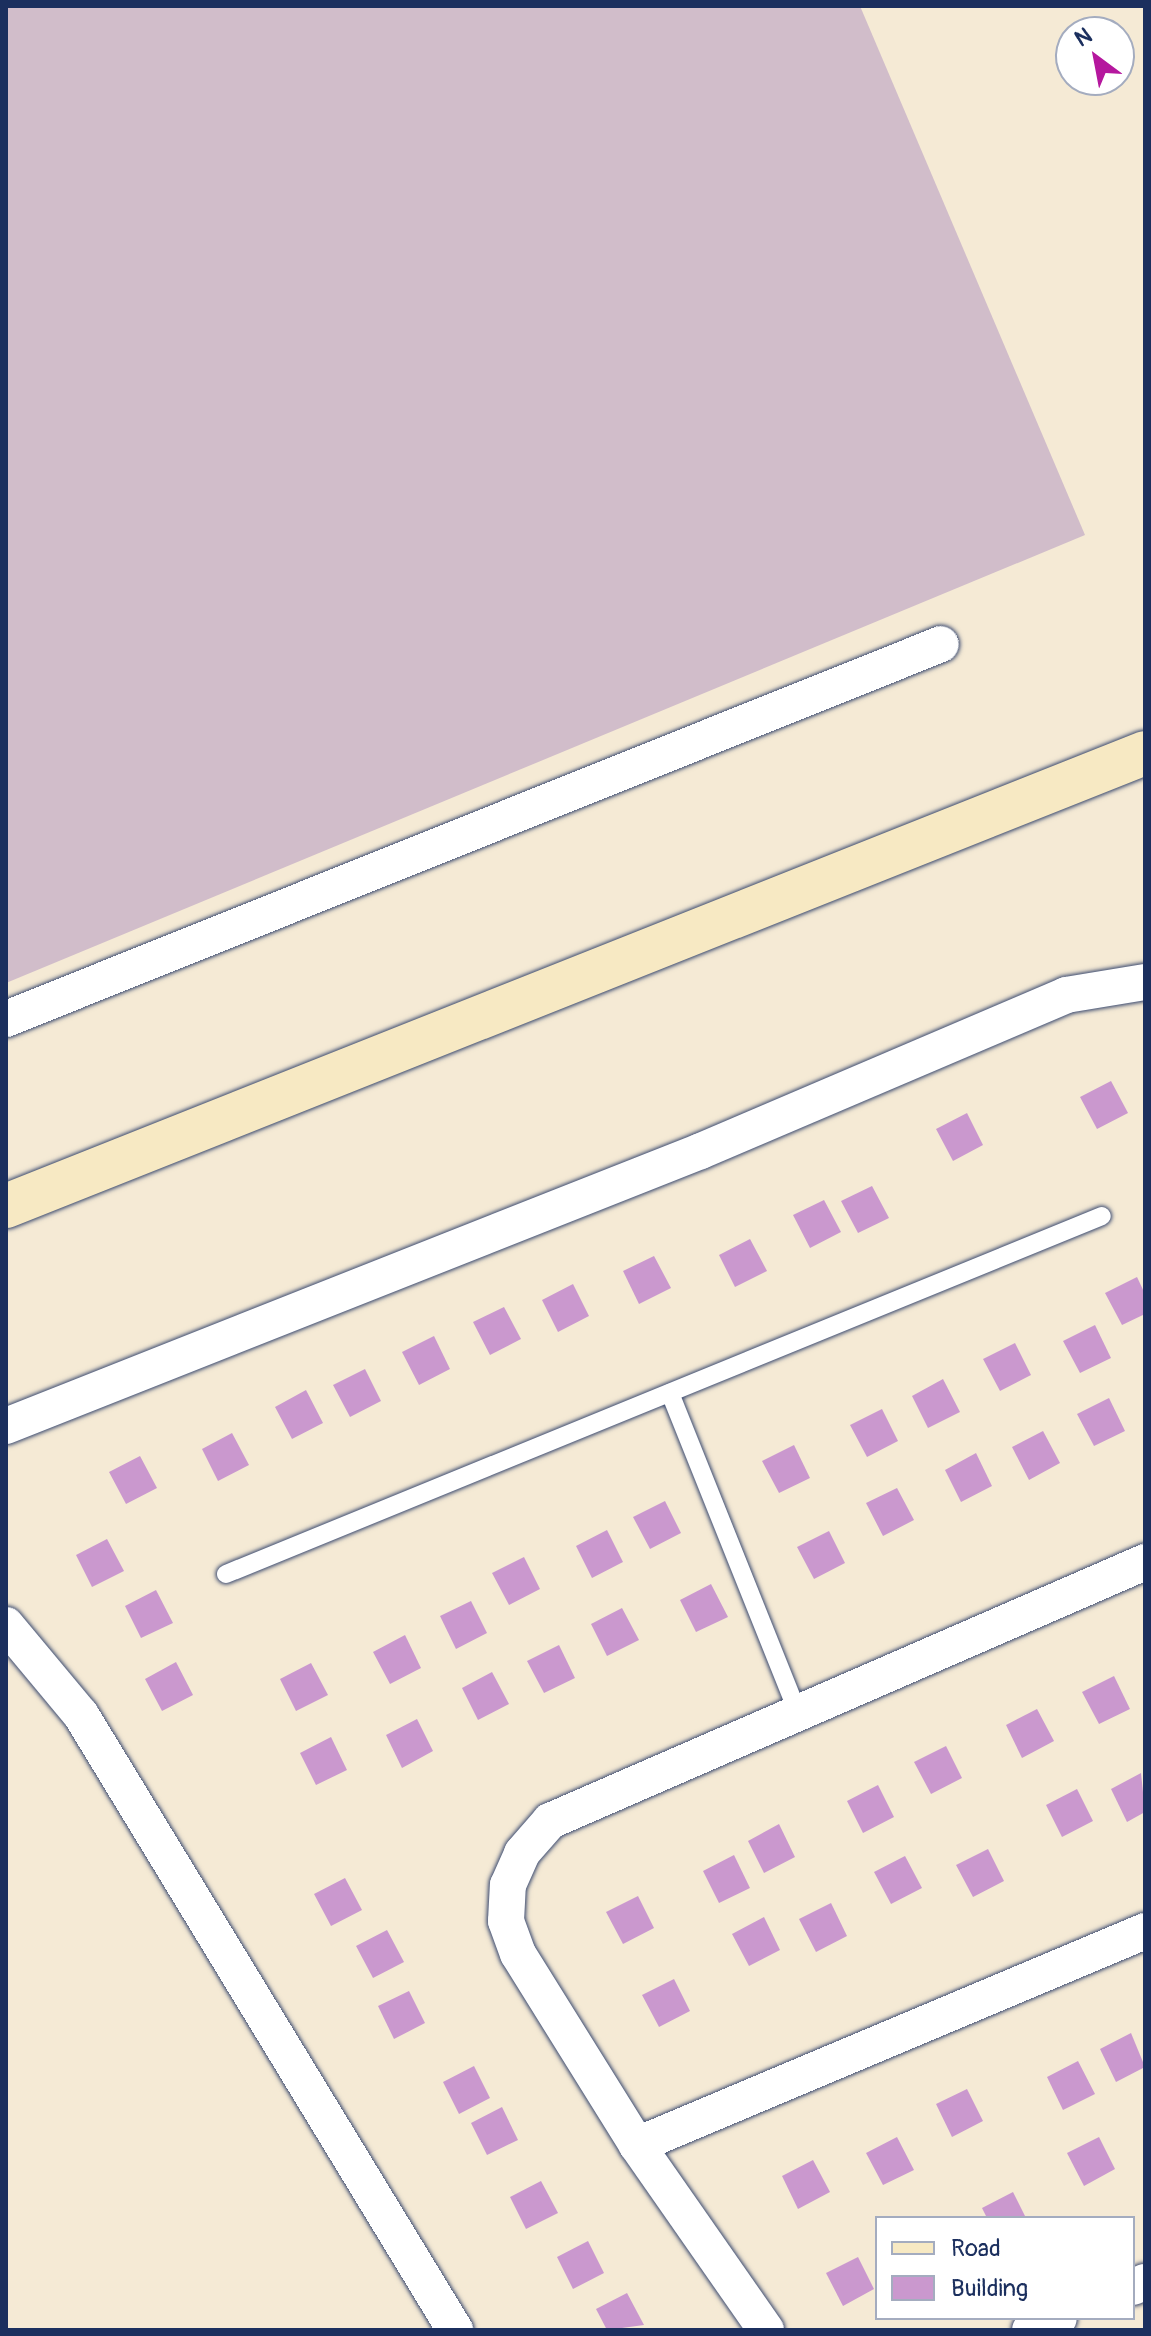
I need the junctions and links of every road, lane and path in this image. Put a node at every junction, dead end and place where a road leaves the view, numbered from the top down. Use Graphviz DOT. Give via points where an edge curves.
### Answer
graph roads {
  1 [pos="941,644"];
  2 [pos="1145,753"];
  3 [pos="1145,982"];
  4 [pos="6,1019"];
  5 [pos="6,1206"];
  6 [pos="1102,1216"];
  7 [pos="670,1393"];
  8 [pos="6,1426"];
  9 [pos="1145,1562"];
  10 [pos="226,1574"];
  11 [pos="6,1625"];
  12 [pos="797,1710"];
  13 [pos="1145,1931"];
  14 [pos="637,2145"];
  15 [pos="1054,2320"];
  16 [pos="455,2330"];
  17 [pos="766,2330"];
  18 [pos="1030,2330"];
  1 -- 4 [label="street"];
  2 -- 5 [label="main road"];
  3 -- 8 [label="street" via="1066,995 701,1151"];
  6 -- 7 [label="lane"];
  7 -- 10 [label="lane"];
  7 -- 12 [label="lane"];
  9 -- 12 [label="street"];
  11 -- 16 [label="street" via="81,1715"];
  12 -- 14 [label="street" via="550,1821 522,1853 508,1885 506,1921 518,1954"];
  13 -- 14 [label="street"];
  14 -- 17 [label="street"];
  15 -- 18 [label="street"];
}
